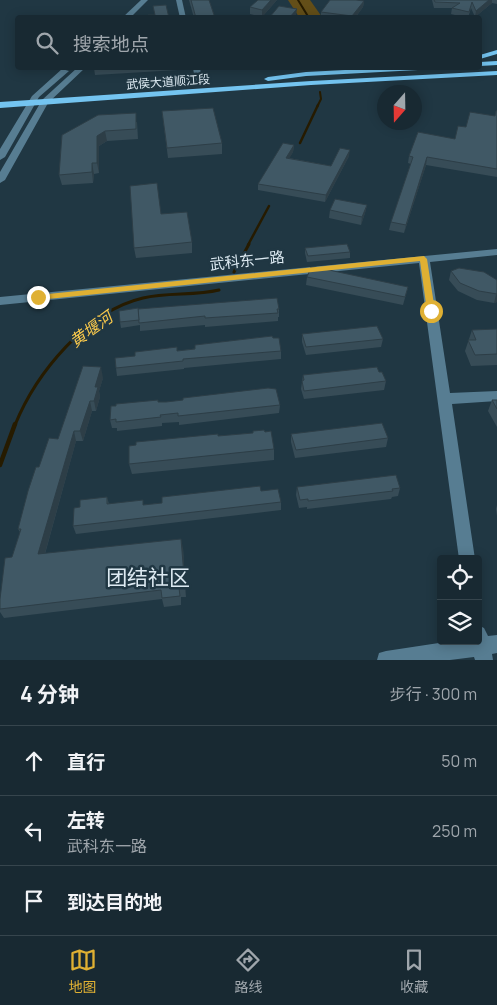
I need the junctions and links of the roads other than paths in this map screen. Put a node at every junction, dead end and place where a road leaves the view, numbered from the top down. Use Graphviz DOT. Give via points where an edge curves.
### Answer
graph roads {
  1 [pos="145,0"];
  2 [pos="155,0"];
  3 [pos="179,0"];
  4 [pos="128,15"];
  5 [pos="139,15"];
  6 [pos="183,15"];
  7 [pos="497,52"];
  8 [pos="482,56"];
  9 [pos="497,63"];
  10 [pos="482,64"];
  11 [pos="497,68"];
  12 [pos="482,69"];
  13 [pos="66,70"];
  14 [pos="79,70"];
  15 [pos="196,70"];
  16 [pos="460,70"];
  17 [pos="423,72"];
  18 [pos="497,72"];
  19 [pos="497,79"];
  20 [pos="200,85"];
  21 [pos="282,86"];
  22 [pos="0,98"];
  23 [pos="48,98"];
  24 [pos="34,99"];
  25 [pos="0,105"];
  26 [pos="0,157"];
  27 [pos="0,180"];
  28 [pos="497,252"];
  29 [pos="424,259"];
  30 [pos="0,301"];
  31 [pos="497,396"];
  32 [pos="444,399"];
  33 [pos="466,555"];
  34 [pos="485,646"];
  35 [pos="386,660"];
  1 -- 4 [label="street"];
  2 -- 5 [label="street"];
  3 -- 6 [label="street"];
  7 -- 8 [label="main road"];
  9 -- 10 [label="main road"];
  11 -- 12 [label="main road"];
  13 -- 24 [label="street"];
  14 -- 23 [label="street"];
  15 -- 20 [label="street"];
  16 -- 17 [label="main road"];
  17 -- 18 [label="main road"];
  17 -- 20 [label="main road, 武侯大道顺江段"];
  17 -- 21 [label="main road, 武侯大道顺江段"];
  19 -- 21 [label="main road" via="313,88"];
  20 -- 23 [label="main road, 武侯大道顺江段"];
  21 -- 23 [label="main road, 武侯大道顺江段"];
  22 -- 24 [label="main road, 武侯大道顺江段"];
  23 -- 24 [label="main road, 武侯大道顺江段"];
  23 -- 27 [label="street"];
  24 -- 25 [label="main road, 武侯大道顺江段"];
  24 -- 26 [label="street"];
  28 -- 29 [label="street, 武科东一路"];
  29 -- 30 [label="street, 武科东一路"];
  29 -- 32 [label="street"];
  31 -- 32 [label="street"];
  32 -- 33 [label="street"];
  34 -- 35 [label="street"];
}
